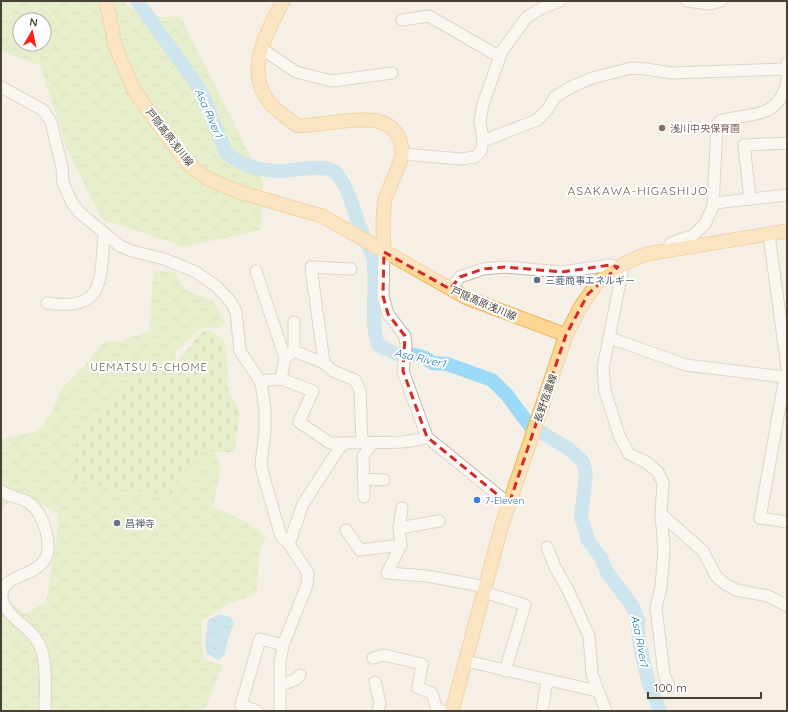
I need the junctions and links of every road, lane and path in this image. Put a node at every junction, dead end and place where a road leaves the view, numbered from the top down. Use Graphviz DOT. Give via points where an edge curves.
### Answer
graph roads {
  1 [pos="106,1"];
  2 [pos="284,1"];
  3 [pos="560,1"];
  4 [pos="687,1"];
  5 [pos="721,1"];
  6 [pos="402,20"];
  7 [pos="262,49"];
  8 [pos="500,57"];
  9 [pos="787,62"];
  10 [pos="787,69"];
  11 [pos="392,73"];
  12 [pos="787,81"];
  13 [pos="1,87"];
  14 [pos="483,141"];
  15 [pos="787,143"];
  16 [pos="402,154"];
  17 [pos="786,196"];
  18 [pos="750,199"];
  19 [pos="714,203"];
  20 [pos="787,231"];
  21 [pos="104,235"];
  22 [pos="769,235"];
  23 [pos="381,250"];
  24 [pos="668,250"];
  25 [pos="618,268"];
  26 [pos="351,269"];
  27 [pos="256,271"];
  28 [pos="450,289"];
  29 [pos="47,303"];
  30 [pos="294,322"];
  31 [pos="566,335"];
  32 [pos="610,338"];
  33 [pos="294,351"];
  34 [pos="285,358"];
  35 [pos="324,363"];
  36 [pos="786,372"];
  37 [pos="281,379"];
  38 [pos="260,381"];
  39 [pos="428,437"];
  40 [pos="368,442"];
  41 [pos="346,443"];
  42 [pos="363,479"];
  43 [pos="384,480"];
  44 [pos="1,491"];
  45 [pos="364,497"];
  46 [pos="509,504"];
  47 [pos="402,508"];
  48 [pos="661,514"];
  49 [pos="439,522"];
  50 [pos="787,522"];
  51 [pos="399,528"];
  52 [pos="346,530"];
  53 [pos="289,544"];
  54 [pos="401,544"];
  55 [pos="547,547"];
  56 [pos="485,589"];
  57 [pos="787,606"];
  58 [pos="283,645"];
  59 [pos="373,658"];
  60 [pos="466,661"];
  61 [pos="505,671"];
  62 [pos="300,675"];
  63 [pos="547,681"];
  64 [pos="375,682"];
  65 [pos="280,686"];
  66 [pos="669,686"];
  67 [pos="597,691"];
  68 [pos="45,711"];
  69 [pos="257,711"];
  70 [pos="280,711"];
  71 [pos="378,711"];
  72 [pos="442,711"];
  73 [pos="452,711"];
  74 [pos="542,711"];
  75 [pos="606,711"];
  1 -- 23 [label="main road, 戸隠高原浅川線" via="115,46 134,90 188,164 214,182 239,192 322,216"];
  2 -- 7 [label="main road" via="266,34"];
  3 -- 8 [label="street" via="527,17"];
  4 -- 5 [label="street" via="710,4"];
  6 -- 8 [label="street" via="429,16"];
  7 -- 11 [label="street" via="296,72 332,81"];
  7 -- 16 [label="main road" via="257,78 269,102 282,115 298,126 355,120 377,121 390,126 400,137"];
  8 -- 14 [label="street" via="483,104 480,121"];
  9 -- 10 [label="street"];
  10 -- 12 [label="street"];
  10 -- 14 [label="street" via="672,73 631,68 592,78 571,87 555,97 537,120"];
  12 -- 19 [label="street" via="780,99 769,110 733,116 720,121 717,126"];
  13 -- 21 [label="street" via="43,110 52,122 63,183 72,203"];
  14 -- 16 [label="street" via="481,151 476,157 461,159"];
  15 -- 18 [label="street" via="744,145"];
  16 -- 23 [label="main road" via="385,200"];
  17 -- 18 [label="street"];
  18 -- 19 [label="street"];
  19 -- 24 [label="street" via="705,224 692,236 671,243"];
  20 -- 22 [label="main road, 長野信濃線"];
  21 -- 29 [label="street" via="99,284 94,294 76,304 65,306"];
  21 -- 38 [label="street" via="132,251 164,259 196,272 216,286 231,302 236,312 240,351"];
  22 -- 24 [label="main road, 長野信濃線"];
  22 -- 36 [label="street"];
  23 -- 28 [label="main road, 戸隠高原浅川線"];
  23 -- 39 [label="street" via="382,296 388,314 405,336 403,367"];
  24 -- 25 [label="main road, 長野信濃線" via="646,254"];
  25 -- 28 [label="street" via="610,265 562,272 505,267 483,269 460,277"];
  25 -- 31 [label="main road, 長野信濃線" via="598,282 588,294"];
  25 -- 32 [label="street" via="622,272"];
  26 -- 35 [label="street" via="312,267"];
  27 -- 34 [label="street"];
  28 -- 31 [label="main road, 戸隠高原浅川線" via="467,298"];
  30 -- 33 [label="street"];
  31 -- 46 [label="main road, 長野信濃線"];
  32 -- 36 [label="street" via="686,365"];
  32 -- 48 [label="street" via="603,368 607,397 619,435 629,454 658,472 663,483"];
  33 -- 34 [label="street"];
  33 -- 35 [label="street"];
  34 -- 37 [label="street"];
  35 -- 40 [label="street" via="333,371 355,380 360,390"];
  36 -- 50 [label="street" via="760,518"];
  37 -- 38 [label="street"];
  37 -- 41 [label="street" via="313,391 299,422 330,443"];
  38 -- 53 [label="street" via="265,410 261,464 277,525 281,536"];
  39 -- 40 [label="street" via="398,444"];
  39 -- 46 [label="street"];
  40 -- 41 [label="street"];
  40 -- 42 [label="street" via="363,456"];
  41 -- 53 [label="street" via="340,447 303,504"];
  42 -- 43 [label="street"];
  42 -- 45 [label="street"];
  44 -- 68 [label="street" via="28,502 36,509 44,522 49,541 47,558 37,569 11,579 4,586 2,597 6,609 28,628 40,643 45,667"];
  46 -- 56 [label="main road, 長野信濃線"];
  47 -- 51 [label="street"];
  48 -- 57 [label="street" via="704,551 716,576 725,584 736,590 768,596"];
  48 -- 66 [label="street" via="664,549 661,587 656,608 664,674"];
  49 -- 51 [label="street"];
  51 -- 54 [label="street"];
  52 -- 54 [label="street" via="360,550"];
  53 -- 58 [label="street" via="308,573 308,580"];
  54 -- 56 [label="street" via="388,573 428,576"];
  55 -- 67 [label="street" via="589,636 592,674"];
  56 -- 60 [label="main road, 長野信濃線"];
  56 -- 61 [label="street" via="525,605"];
  58 -- 65 [label="street"];
  58 -- 69 [label="street" via="260,639 241,705"];
  59 -- 72 [label="street" via="384,655 422,664 418,688 432,692 437,710"];
  60 -- 61 [label="street"];
  60 -- 73 [label="main road, 長野信濃線"];
  61 -- 63 [label="street"];
  62 -- 65 [label="street"];
  63 -- 67 [label="street"];
  63 -- 74 [label="street"];
  64 -- 71 [label="street" via="380,702"];
  65 -- 70 [label="street"];
  67 -- 75 [label="street"];
}
